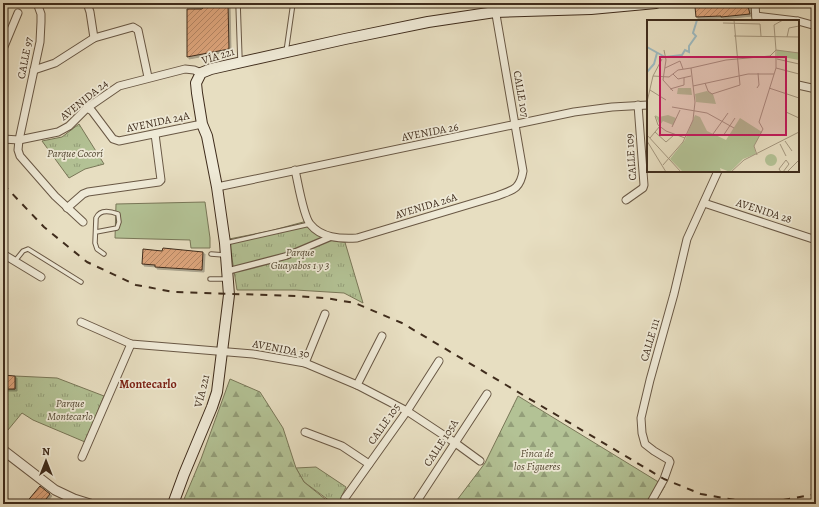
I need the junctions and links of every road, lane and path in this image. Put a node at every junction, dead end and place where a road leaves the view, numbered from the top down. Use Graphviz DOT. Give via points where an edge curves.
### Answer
graph roads {
  1 [pos="37,3"];
  2 [pos="87,3"];
  3 [pos="201,3"];
  4 [pos="238,3"];
  5 [pos="293,3"];
  6 [pos="656,3"];
  7 [pos="755,3"];
  8 [pos="179,5"];
  9 [pos="494,8"];
  10 [pos="18,14"];
  11 [pos="756,19"];
  12 [pos="777,20"];
  13 [pos="799,21"];
  14 [pos="816,26"];
  15 [pos="94,38"];
  16 [pos="3,49"];
  17 [pos="286,53"];
  18 [pos="240,62"];
  19 [pos="34,70"];
  20 [pos="201,73"];
  21 [pos="148,78"];
  22 [pos="799,85"];
  23 [pos="816,89"];
  24 [pos="638,105"];
  25 [pos="647,105"];
  26 [pos="87,108"];
  27 [pos="202,124"];
  28 [pos="516,126"];
  29 [pos="155,134"];
  30 [pos="3,139"];
  31 [pos="18,140"];
  32 [pos="295,170"];
  33 [pos="718,172"];
  34 [pos="217,187"];
  35 [pos="517,188"];
  36 [pos="626,200"];
  37 [pos="704,203"];
  38 [pos="67,208"];
  39 [pos="83,222"];
  40 [pos="310,224"];
  41 [pos="96,232"];
  42 [pos="331,237"];
  43 [pos="816,240"];
  44 [pos="225,243"];
  45 [pos="3,254"];
  46 [pos="104,254"];
  47 [pos="211,254"];
  48 [pos="226,255"];
  49 [pos="14,261"];
  50 [pos="228,275"];
  51 [pos="41,277"];
  52 [pos="210,279"];
  53 [pos="81,282"];
  54 [pos="325,314"];
  55 [pos="81,322"];
  56 [pos="382,336"];
  57 [pos="131,344"];
  58 [pos="223,351"];
  59 [pos="439,361"];
  60 [pos="305,363"];
  61 [pos="358,385"];
  62 [pos="487,394"];
  63 [pos="407,411"];
  64 [pos="305,432"];
  65 [pos="454,442"];
  66 [pos="3,450"];
  67 [pos="82,457"];
  68 [pos="480,461"];
  69 [pos="369,464"];
  70 [pos="345,498"];
  71 [pos="90,504"];
  72 [pos="173,504"];
  73 [pos="415,504"];
  74 [pos="650,504"];
  1 -- 19 [label="street, CALLE 97" via="42,22"];
  2 -- 15 [label="street"];
  3 -- 8 [label="lane" via="201,6"];
  4 -- 18 [label="lane"];
  5 -- 17 [label="lane"];
  6 -- 9 [label="main road, VÍA 221" via="590,9"];
  7 -- 11 [label="street"];
  9 -- 17 [label="main road, VÍA 221"];
  9 -- 28 [label="street, CALLE 107"];
  10 -- 16 [label="street"];
  11 -- 12 [label="street"];
  13 -- 14 [label="street"];
  15 -- 19 [label="street" via="55,63"];
  15 -- 21 [label="street" via="133,27 138,30"];
  17 -- 18 [label="main road, VÍA 221"];
  18 -- 20 [label="main road, VÍA 221"];
  19 -- 31 [label="street, CALLE 97"];
  20 -- 21 [label="street, AVENIDA 24" via="185,69"];
  20 -- 27 [label="main road, VÍA 221" via="196,83"];
  21 -- 26 [label="street, AVENIDA 24" via="119,86"];
  22 -- 23 [label="street"];
  24 -- 25 [label="street, AVENIDA 26"];
  24 -- 28 [label="street, AVENIDA 26" via="574,112"];
  24 -- 36 [label="street, CALLE 109" via="644,185"];
  26 -- 29 [label="street, AVENIDA 24A" via="113,140"];
  26 -- 31 [label="street, AVENIDA 24" via="63,130"];
  27 -- 29 [label="street, AVENIDA 24A"];
  27 -- 34 [label="main road, VÍA 221" via="207,136"];
  28 -- 32 [label="street, AVENIDA 26"];
  28 -- 35 [label="street, CALLE 107" via="523,171 522,181"];
  29 -- 38 [label="street" via="160,182 88,192"];
  30 -- 31 [label="street, AVENIDA 24"];
  31 -- 38 [label="street" via="20,156"];
  32 -- 34 [label="street, AVENIDA 26"];
  32 -- 40 [label="street"];
  33 -- 37 [label="street, CALLE 111"];
  34 -- 44 [label="main road, VÍA 221"];
  35 -- 42 [label="street, AVENIDA 26A" via="356,238"];
  37 -- 43 [label="street, AVENIDA 28"];
  37 -- 74 [label="street, CALLE 111" via="687,239 641,418 645,444 670,462"];
  38 -- 39 [label="street"];
  40 -- 42 [label="street, AVENIDA 26A"];
  40 -- 44 [label="lane"];
  41 -- 41 [label="lane" via="117,228 118,214 100,212 96,218"];
  41 -- 46 [label="lane" via="97,249"];
  42 -- 50 [label="street" via="286,256"];
  44 -- 48 [label="main road, VÍA 221"];
  45 -- 49 [label="street"];
  47 -- 48 [label="lane"];
  48 -- 50 [label="main road, VÍA 221"];
  49 -- 51 [label="street"];
  49 -- 53 [label="lane" via="28,249"];
  50 -- 52 [label="lane"];
  50 -- 58 [label="main road, VÍA 221" via="229,295"];
  54 -- 60 [label="street"];
  55 -- 57 [label="street, AVENIDA 30"];
  56 -- 61 [label="street"];
  57 -- 58 [label="street, AVENIDA 30"];
  57 -- 67 [label="street"];
  58 -- 60 [label="street, AVENIDA 30"];
  58 -- 72 [label="main road, VÍA 221" via="212,407"];
  59 -- 63 [label="street, CALLE 105"];
  60 -- 61 [label="street, AVENIDA 30"];
  61 -- 63 [label="street, AVENIDA 30"];
  62 -- 65 [label="street, CALLE 105A"];
  63 -- 65 [label="street, AVENIDA 30"];
  63 -- 69 [label="street, CALLE 105"];
  64 -- 69 [label="street" via="342,446"];
  65 -- 68 [label="street, AVENIDA 30"];
  65 -- 73 [label="street, CALLE 105A"];
  66 -- 71 [label="street" via="55,490"];
  69 -- 70 [label="street, CALLE 105"];
}
